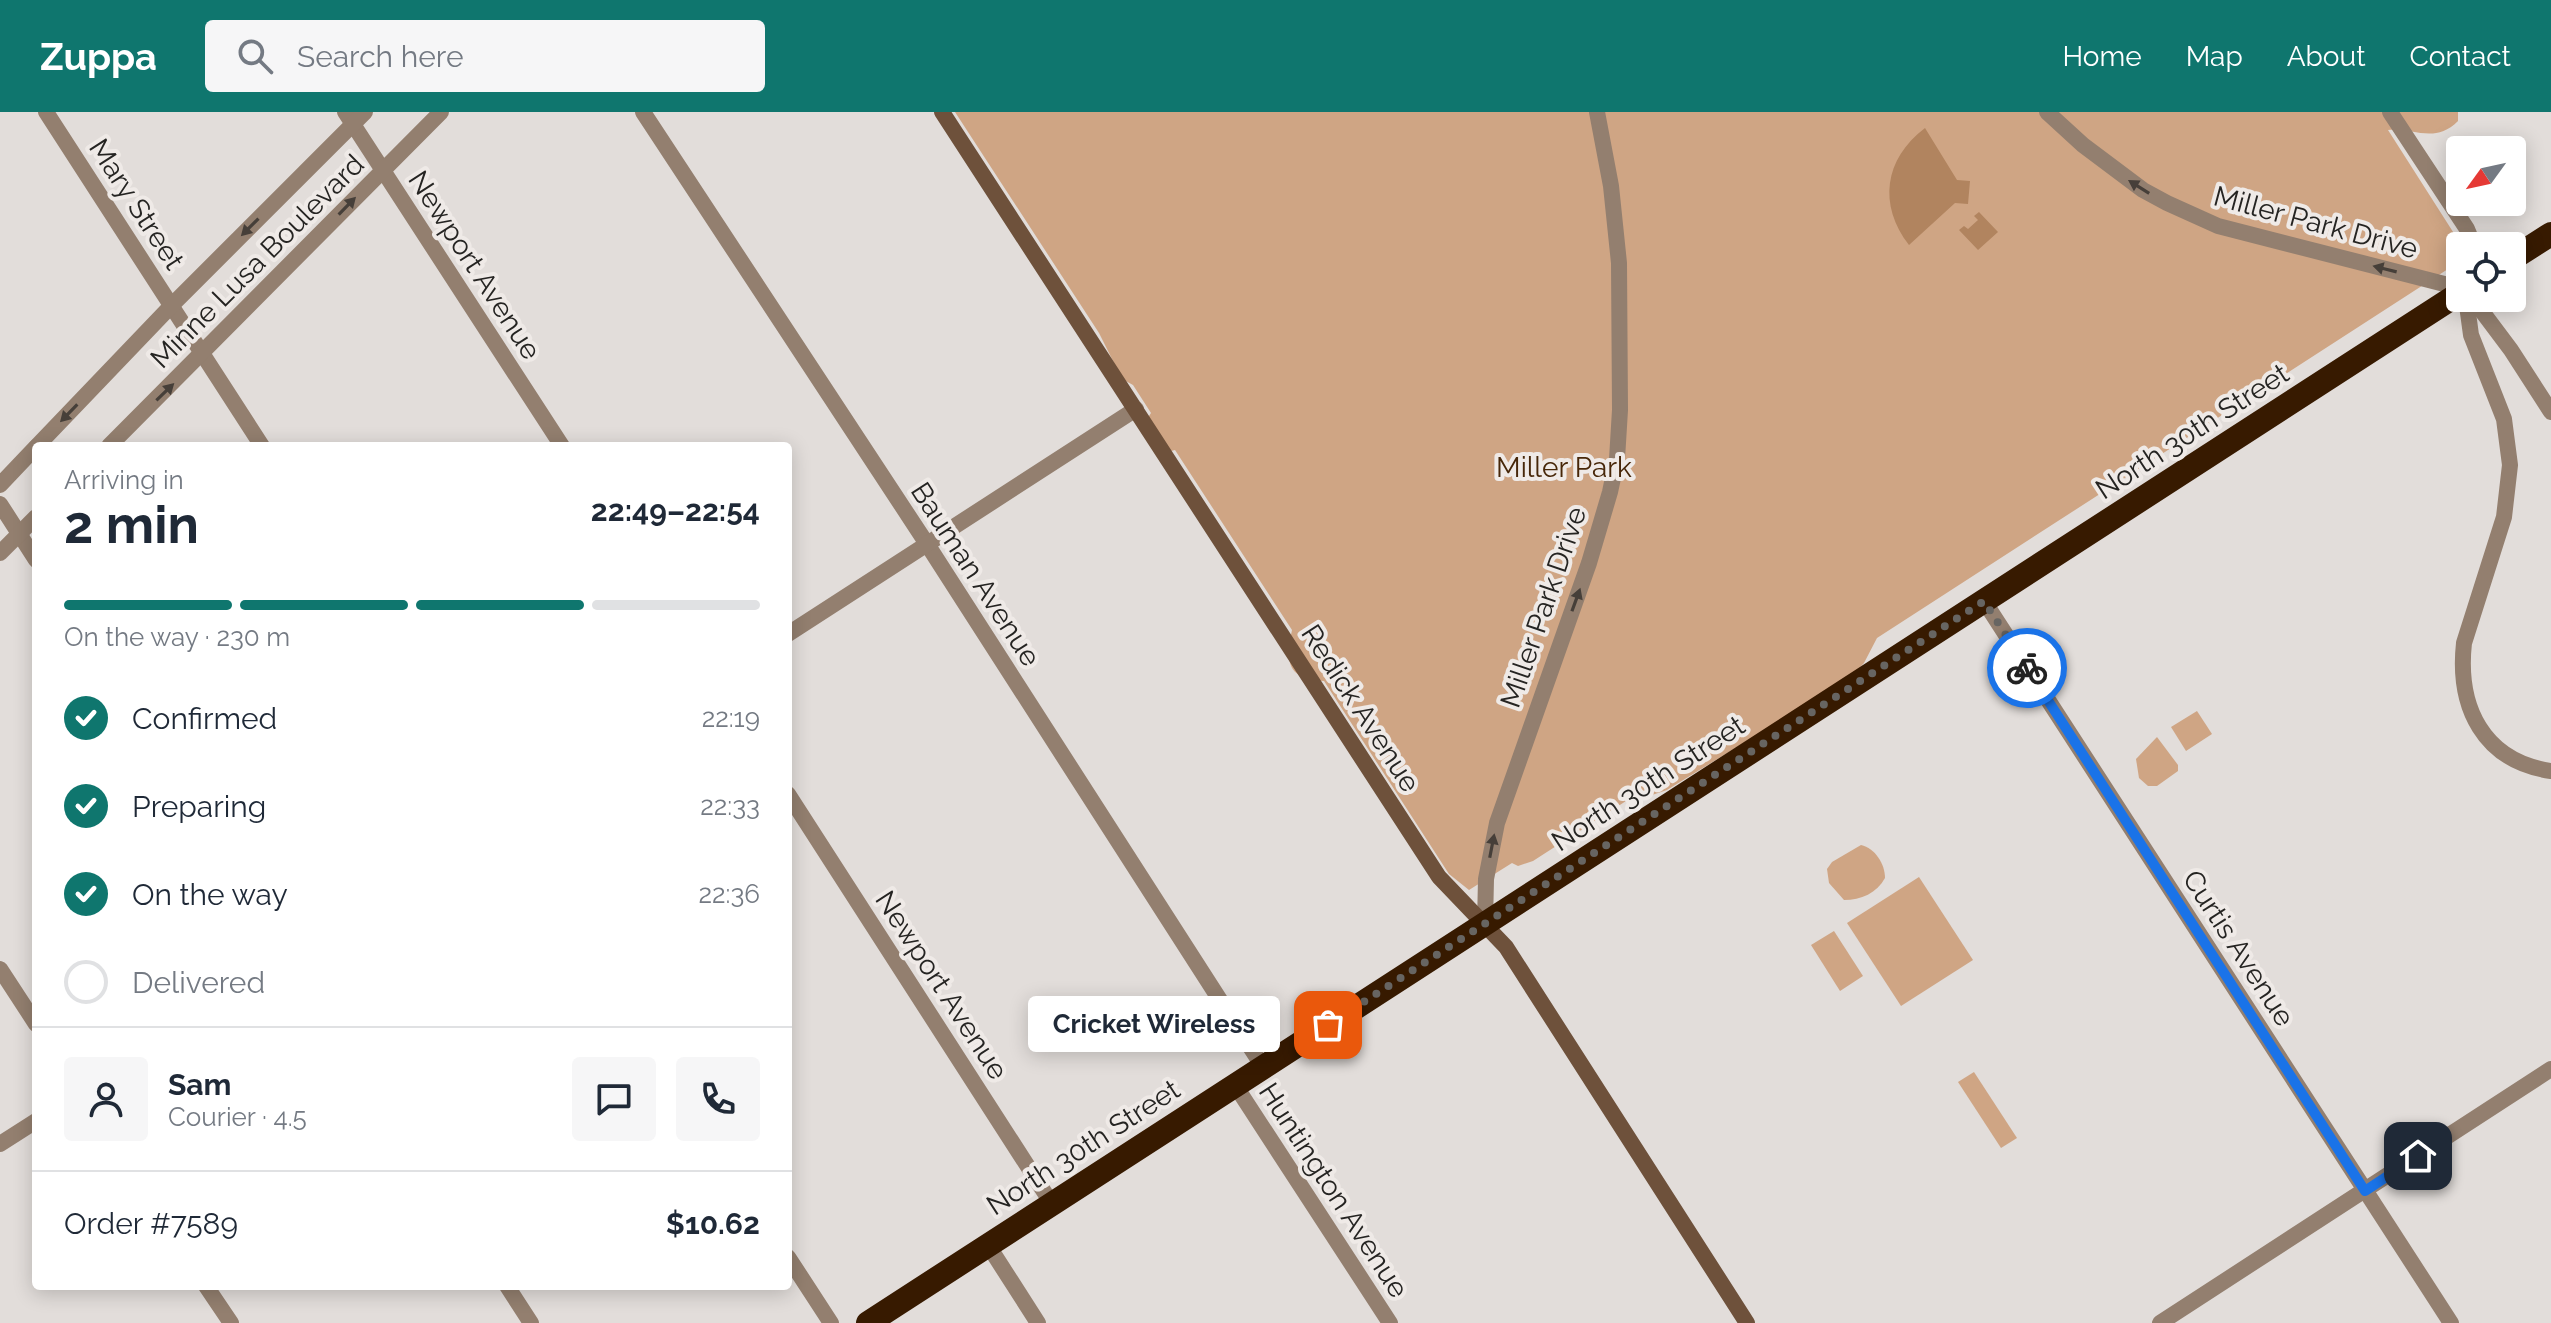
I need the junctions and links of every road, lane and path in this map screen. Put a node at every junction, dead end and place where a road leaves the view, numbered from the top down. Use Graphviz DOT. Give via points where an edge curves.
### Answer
graph roads {
  1 [pos="46,112"];
  2 [pos="441,112"];
  3 [pos="643,112"];
  4 [pos="942,112"];
  5 [pos="1597,112"];
  6 [pos="2047,112"];
  7 [pos="2390,112"];
  8 [pos="354,116"];
  9 [pos="382,170"];
  10 [pos="2468,232"];
  11 [pos="2551,234"];
  12 [pos="2526,250"];
  13 [pos="2446,287"];
  14 [pos="2446,300"];
  15 [pos="172,305"];
  16 [pos="2468,312"];
  17 [pos="2480,312"];
  18 [pos="203,355"];
  19 [pos="1136,409"];
  20 [pos="2551,412"];
  21 [pos="42,442"];
  22 [pos="113,442"];
  23 [pos="259,442"];
  24 [pos="559,442"];
  25 [pos="32,452"];
  26 [pos="0,485"];
  27 [pos="0,504"];
  28 [pos="32,521"];
  29 [pos="19,534"];
  30 [pos="927,544"];
  31 [pos="0,553"];
  32 [pos="32,554"];
  33 [pos="1984,601"];
  34 [pos="792,631"];
  35 [pos="2551,771"];
  36 [pos="792,800"];
  37 [pos="1485,923"];
  38 [pos="0,969"];
  39 [pos="32,1018"];
  40 [pos="1263,1067"];
  41 [pos="2551,1069"];
  42 [pos="1235,1085"];
  43 [pos="32,1124"];
  44 [pos="0,1144"];
  45 [pos="2365,1191"];
  46 [pos="1052,1204"];
  47 [pos="988,1245"];
  48 [pos="792,1263"];
  49 [pos="209,1290"];
  50 [pos="510,1290"];
  51 [pos="231,1323"];
  52 [pos="531,1323"];
  53 [pos="831,1323"];
  54 [pos="868,1323"];
  55 [pos="1038,1323"];
  56 [pos="1390,1323"];
  57 [pos="1747,1323"];
  58 [pos="2160,1323"];
  59 [pos="2451,1323"];
  1 -- 15 [label="street, Mary Street"];
  2 -- 9 [label="street, Minne Lusa Boulevard"];
  3 -- 30 [label="street, Bauman Avenue"];
  4 -- 19 [label="street, Redick Avenue"];
  37 -- 5 [label="street, Miller Park Drive, one-way" via="1486,879 1500,812 1589,563 1618,442 1616,220"];
  13 -- 6 [label="street, Miller Park Drive, one-way" via="2218,226 2143,190"];
  7 -- 10 [label="street"];
  8 -- 9 [label="street, Newport Avenue"];
  8 -- 15 [label="street, Minne Lusa Boulevard, one-way"];
  18 -- 9 [label="street, Minne Lusa Boulevard, one-way"];
  9 -- 24 [label="street, Newport Avenue"];
  11 -- 12 [label="highway"];
  14 -- 33 [label="highway, North 30th Street"];
  15 -- 18 [label="street, Mary Street"];
  15 -- 21 [label="street, Minne Lusa Boulevard, one-way"];
  16 -- 35 [label="street" via="2475,348 2502,411 2510,465 2504,517 2464,643 2464,689 2479,728 2493,745 2512,760"];
  17 -- 20 [label="street"];
  22 -- 18 [label="street, Minne Lusa Boulevard, one-way"];
  18 -- 23 [label="street, Mary Street"];
  19 -- 30 [label="street"];
  19 -- 37 [label="street, Redick Avenue" via="1439,877"];
  25 -- 26 [label="street, Minne Lusa Boulevard"];
  27 -- 29 [label="street"];
  28 -- 29 [label="street"];
  29 -- 31 [label="street"];
  29 -- 32 [label="street"];
  30 -- 34 [label="street"];
  30 -- 40 [label="street, Bauman Avenue"];
  33 -- 37 [label="highway, North 30th Street"];
  33 -- 45 [label="street, Curtis Avenue"];
  36 -- 46 [label="street, Newport Avenue"];
  37 -- 40 [label="highway, North 30th Street"];
  37 -- 57 [label="street, Redick Avenue" via="1506,947"];
  38 -- 39 [label="street"];
  40 -- 42 [label="highway, North 30th Street"];
  41 -- 45 [label="street"];
  42 -- 46 [label="highway, North 30th Street"];
  42 -- 56 [label="street, Huntington Avenue"];
  43 -- 44 [label="street"];
  45 -- 58 [label="street"];
  45 -- 59 [label="street, Curtis Avenue"];
  46 -- 47 [label="highway, North 30th Street"];
  47 -- 54 [label="highway, North 30th Street"];
  47 -- 55 [label="street"];
  48 -- 53 [label="street"];
  49 -- 51 [label="street"];
  50 -- 52 [label="street"];
}
